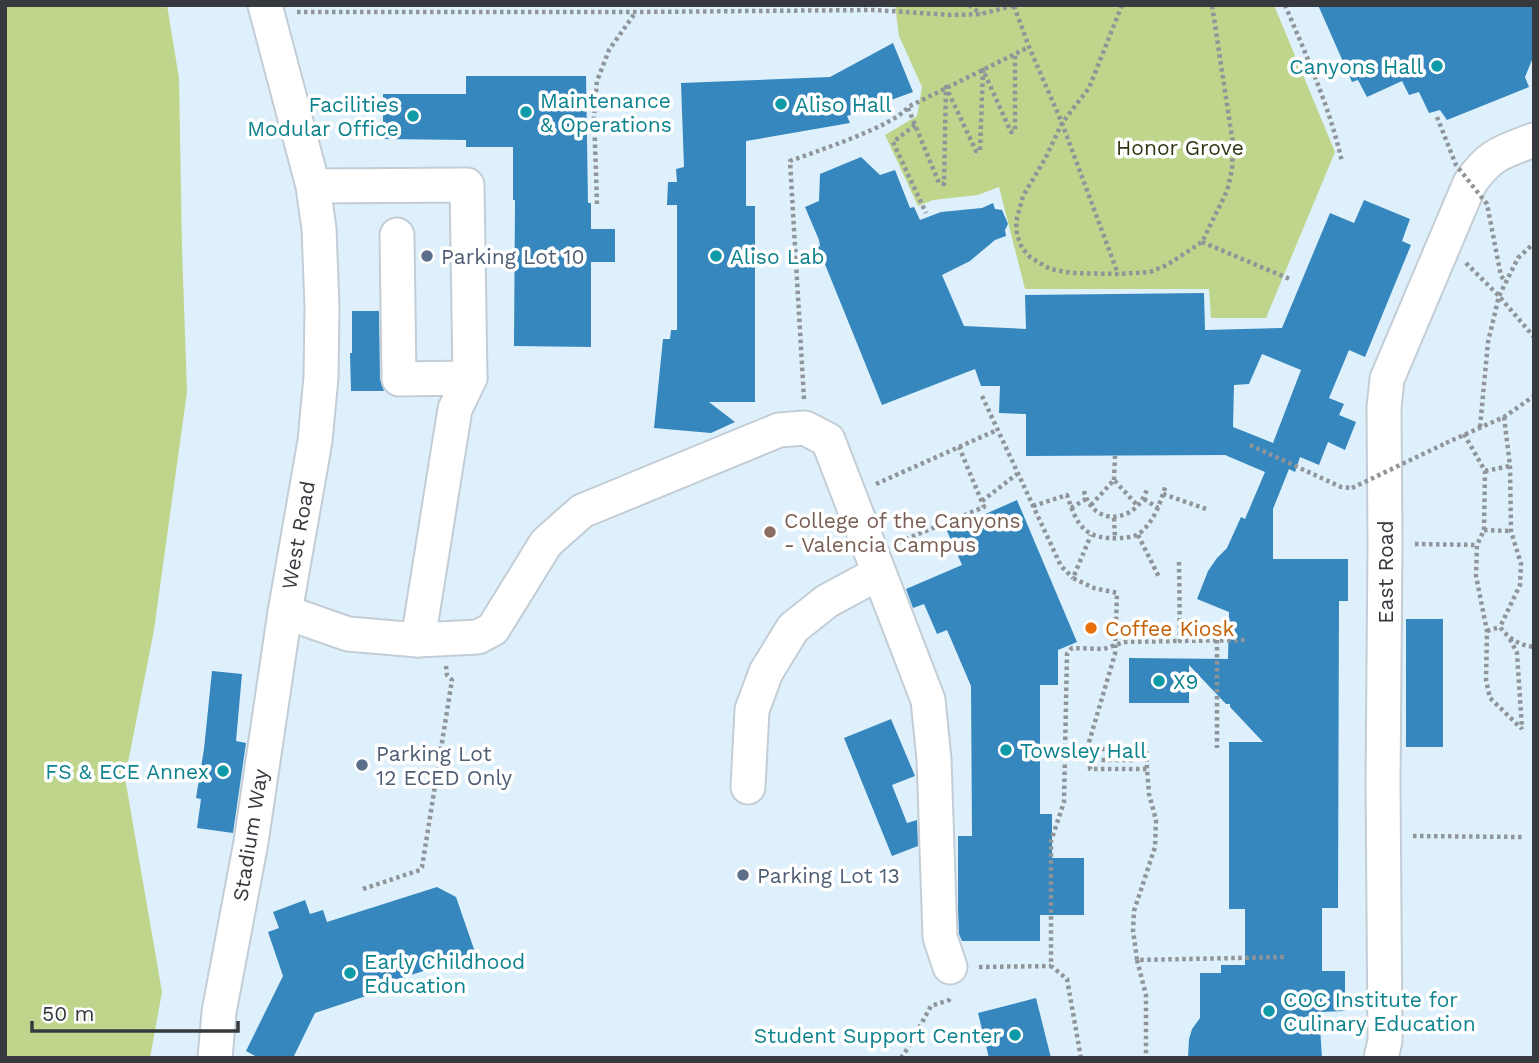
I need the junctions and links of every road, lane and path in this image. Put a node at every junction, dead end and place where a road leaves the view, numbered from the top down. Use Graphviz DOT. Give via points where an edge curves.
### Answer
graph roads {
  1 [pos="969,5"];
  2 [pos="1122,5"];
  3 [pos="1212,5"];
  4 [pos="1285,5"];
  5 [pos="1015,6"];
  6 [pos="266,8"];
  7 [pos="635,12"];
  8 [pos="981,14"];
  9 [pos="1029,47"];
  10 [pos="1016,53"];
  11 [pos="983,71"];
  12 [pos="946,87"];
  13 [pos="908,107"];
  14 [pos="1437,117"];
  15 [pos="1062,123"];
  16 [pos="915,125"];
  17 [pos="1534,140"];
  18 [pos="1342,162"];
  19 [pos="1470,183"];
  20 [pos="313,186"];
  21 [pos="597,204"];
  22 [pos="926,213"];
  23 [pos="397,235"];
  24 [pos="1202,242"];
  25 [pos="1534,243"];
  26 [pos="1462,258"];
  27 [pos="1118,274"];
  28 [pos="1292,280"];
  29 [pos="1506,282"];
  30 [pos="1499,296"];
  31 [pos="1534,337"];
  32 [pos="470,378"];
  33 [pos="982,396"];
  34 [pos="1534,396"];
  35 [pos="1504,417"];
  36 [pos="1480,427"];
  37 [pos="997,430"];
  38 [pos="817,434"];
  39 [pos="1464,434"];
  40 [pos="1250,445"];
  41 [pos="960,447"];
  42 [pos="1115,456"];
  43 [pos="1510,466"];
  44 [pos="1485,471"];
  45 [pos="1017,474"];
  46 [pos="1114,480"];
  47 [pos="1166,484"];
  48 [pos="870,487"];
  49 [pos="1147,489"];
  50 [pos="1084,491"];
  51 [pos="1163,494"];
  52 [pos="1086,499"];
  53 [pos="1144,499"];
  54 [pos="981,501"];
  55 [pos="1091,505"];
  56 [pos="1138,505"];
  57 [pos="1032,506"];
  58 [pos="1071,508"];
  59 [pos="1158,508"];
  60 [pos="1209,510"];
  61 [pos="1114,518"];
  62 [pos="1483,530"];
  63 [pos="1511,531"];
  64 [pos="1091,535"];
  65 [pos="1138,535"];
  66 [pos="1115,538"];
  67 [pos="1449,545"];
  68 [pos="1477,545"];
  69 [pos="884,560"];
  70 [pos="1179,562"];
  71 [pos="1159,577"];
  72 [pos="1073,578"];
  73 [pos="285,612"];
  74 [pos="1500,627"];
  75 [pos="1487,631"];
  76 [pos="1509,638"];
  77 [pos="418,640"];
  78 [pos="1217,640"];
  79 [pos="1246,640"];
  80 [pos="1180,641"];
  81 [pos="1115,646"];
  82 [pos="1534,647"];
  83 [pos="446,662"];
  84 [pos="1135,748"];
  85 [pos="1217,748"];
  86 [pos="1087,749"];
  87 [pos="1066,750"];
  88 [pos="1147,769"];
  89 [pos="748,787"];
  90 [pos="1384,836"];
  91 [pos="1523,837"];
  92 [pos="363,889"];
  93 [pos="1284,957"];
  94 [pos="1138,960"];
  95 [pos="950,967"];
  96 [pos="215,1058"];
  97 [pos="1081,1058"];
  98 [pos="1146,1058"];
  99 [pos="1381,1058"];
  1 -- 8 [label="path"];
  2 -- 15 [label="path" via="1088,88"];
  3 -- 24 [label="path" via="1233,145 1232,170"];
  4 -- 18 [label="path" via="1321,92"];
  5 -- 8 [label="path"];
  5 -- 9 [label="path"];
  6 -- 7 [label="path"];
  6 -- 20 [label="street, West Road"];
  7 -- 8 [label="path"];
  7 -- 21 [label="path" via="609,50 597,81"];
  9 -- 10 [label="path"];
  9 -- 15 [label="path"];
  10 -- 11 [label="path"];
  10 -- 11 [label="path" via="1015,131 1011,132"];
  11 -- 12 [label="path"];
  11 -- 12 [label="path" via="980,151 976,151"];
  12 -- 13 [label="path"];
  12 -- 16 [label="path" via="944,184 939,183"];
  13 -- 16 [label="path"];
  13 -- 38 [label="path" via="865,133 790,161"];
  14 -- 19 [label="path, bridge" via="1455,165"];
  15 -- 27 [label="path"];
  15 -- 27 [label="path" via="1023,196 1016,222 1022,248 1050,269"];
  16 -- 22 [label="path" via="893,142"];
  17 -- 19 [label="street, East Road" via="1498,153"];
  19 -- 29 [label="path, bridge" via="1487,204"];
  19 -- 90 [label="street, East Road" via="1387,379"];
  20 -- 32 [label="street" via="467,185"];
  20 -- 73 [label="street, West Road" via="319,229 321,377 315,441"];
  23 -- 32 [label="street" via="399,379"];
  24 -- 27 [label="path" via="1167,265"];
  24 -- 28 [label="path"];
  25 -- 29 [label="path" via="1518,258"];
  26 -- 30 [label="path"];
  29 -- 30 [label="path"];
  30 -- 31 [label="path"];
  30 -- 36 [label="path" via="1488,342"];
  32 -- 77 [label="street" via="455,409"];
  33 -- 37 [label="path"];
  34 -- 35 [label="path"];
  35 -- 36 [label="path"];
  35 -- 43 [label="path"];
  36 -- 39 [label="path"];
  37 -- 41 [label="path"];
  37 -- 45 [label="path"];
  38 -- 69 [label="street"];
  38 -- 77 [label="street, West Road" via="779,430 582,511 546,543 493,629 478,636"];
  39 -- 40 [label="path, bridge" via="1352,488"];
  39 -- 44 [label="path"];
  41 -- 48 [label="path"];
  41 -- 54 [label="path"];
  42 -- 46 [label="path"];
  43 -- 44 [label="path"];
  43 -- 63 [label="path"];
  44 -- 62 [label="path"];
  45 -- 54 [label="path"];
  45 -- 57 [label="path"];
  46 -- 55 [label="path"];
  46 -- 56 [label="path"];
  47 -- 51 [label="path"];
  49 -- 53 [label="path"];
  50 -- 52 [label="path"];
  51 -- 59 [label="path"];
  51 -- 60 [label="path"];
  52 -- 55 [label="path"];
  52 -- 58 [label="path"];
  53 -- 56 [label="path"];
  53 -- 59 [label="path"];
  54 -- 69 [label="path" via="984,507"];
  55 -- 61 [label="path"];
  56 -- 61 [label="path"];
  57 -- 58 [label="path" via="1067,495"];
  57 -- 72 [label="path" via="1060,566"];
  58 -- 64 [label="path"];
  59 -- 65 [label="path"];
  61 -- 66 [label="path"];
  62 -- 63 [label="path"];
  62 -- 68 [label="path"];
  63 -- 74 [label="path" via="1521,564 1520,585"];
  64 -- 66 [label="path"];
  64 -- 72 [label="path"];
  65 -- 66 [label="path"];
  65 -- 71 [label="path"];
  67 -- 68 [label="path"];
  68 -- 75 [label="path" via="1476,576"];
  69 -- 89 [label="street" via="793,628 766,672 752,710"];
  69 -- 95 [label="street" via="928,700 940,937"];
  70 -- 80 [label="path"];
  72 -- 81 [label="path" via="1117,593"];
  73 -- 77 [label="street, West Road" via="348,634"];
  73 -- 96 [label="street, Stadium Way"];
  74 -- 75 [label="path"];
  74 -- 76 [label="path"];
  75 -- 76 [label="path" via="1490,698 1522,729 1517,653"];
  76 -- 82 [label="path"];
  78 -- 79 [label="path"];
  78 -- 80 [label="path"];
  78 -- 85 [label="path"];
  80 -- 81 [label="path"];
  81 -- 86 [label="path"];
  81 -- 87 [label="path" via="1072,648 1067,654"];
  83 -- 92 [label="path" via="452,680 422,867"];
  84 -- 86 [label="path"];
  84 -- 88 [label="path" via="1146,748"];
  84 -- 88 [label="path" via="1136,760 1090,760 1090,769"];
  86 -- 87 [label="path"];
  87 -- 97 [label="path" via="1064,802 1051,841 1051,966 1067,979"];
  88 -- 94 [label="path" via="1156,820 1155,847 1134,911 1132,930"];
  90 -- 91 [label="path"];
  90 -- 99 [label="street, East Road" via="1385,1041"];
  93 -- 94 [label="path"];
  94 -- 98 [label="path" via="1146,995"];
}
